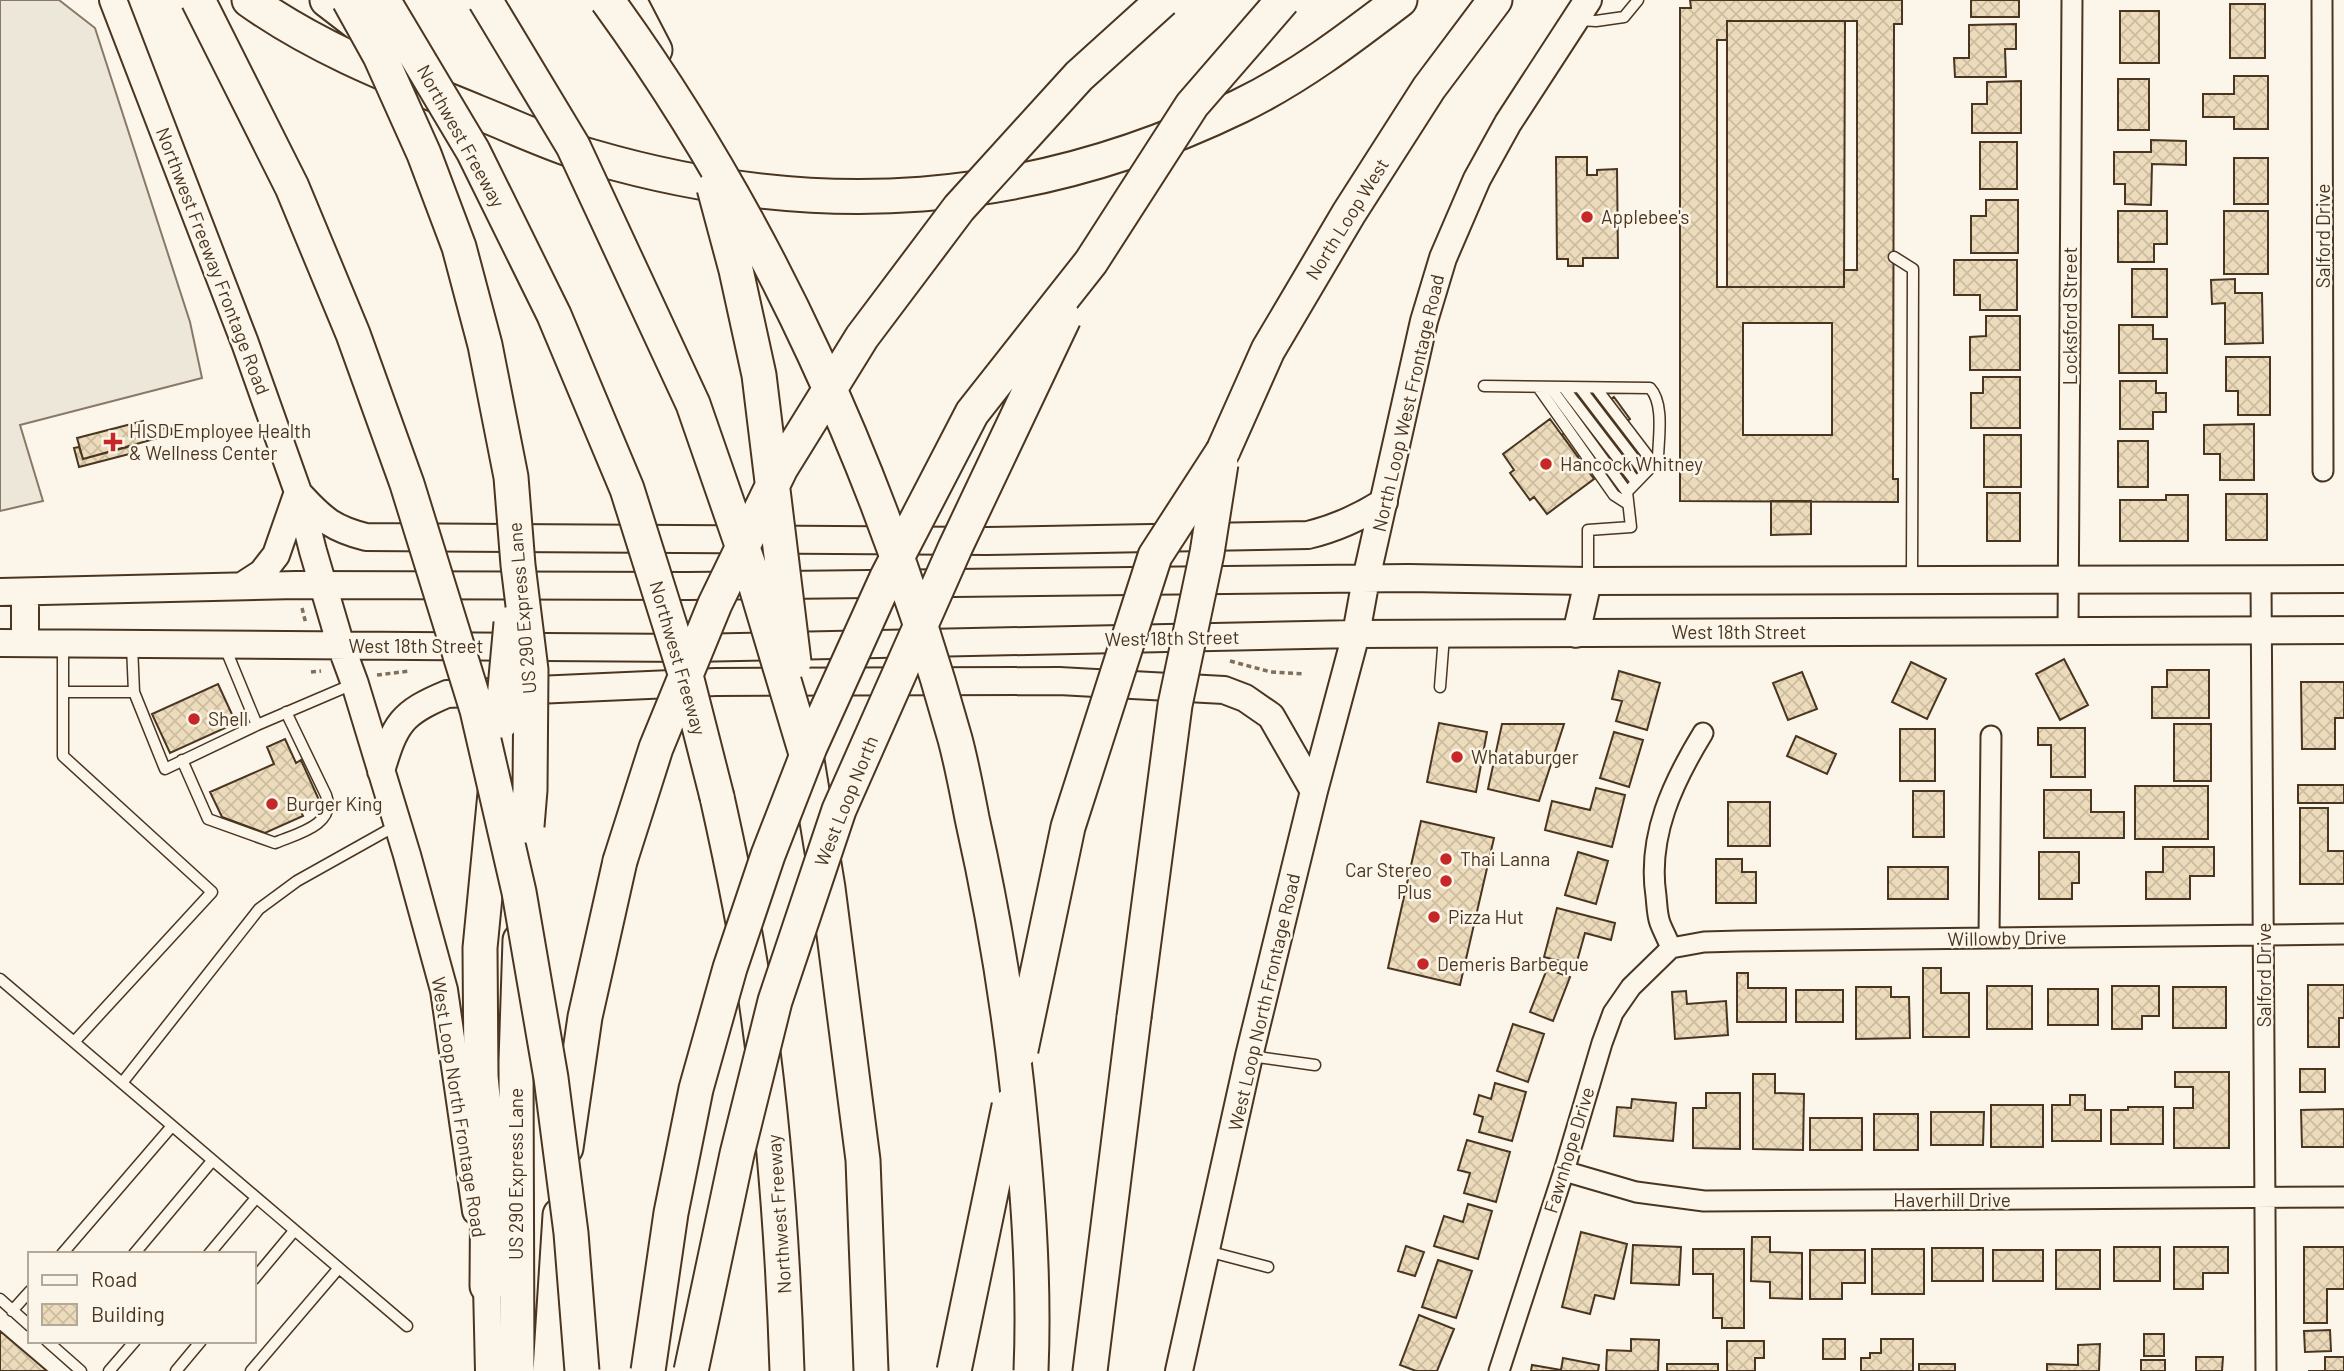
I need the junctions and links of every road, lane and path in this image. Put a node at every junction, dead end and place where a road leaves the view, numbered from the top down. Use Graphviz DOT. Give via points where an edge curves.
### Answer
graph roads {
  1 [pos="113,0"];
  2 [pos="198,0"];
  3 [pos="249,0"];
  4 [pos="327,0"];
  5 [pos="349,0"];
  6 [pos="383,0"];
  7 [pos="485,0"];
  8 [pos="607,0"];
  9 [pos="629,0"];
  10 [pos="1163,0"];
  11 [pos="1283,0"];
  12 [pos="1400,0"];
  13 [pos="1495,0"];
  14 [pos="1638,0"];
  15 [pos="2072,0"];
  16 [pos="2322,0"];
  17 [pos="1581,10"];
  18 [pos="509,125"];
  19 [pos="1894,257"];
  20 [pos="1091,262"];
  21 [pos="1484,386"];
  22 [pos="1538,387"];
  23 [pos="1550,388"];
  24 [pos="1564,388"];
  25 [pos="1580,388"];
  26 [pos="1596,388"];
  27 [pos="1223,451"];
  28 [pos="1654,464"];
  29 [pos="2323,471"];
  30 [pos="1645,473"];
  31 [pos="1636,482"];
  32 [pos="298,492"];
  33 [pos="1627,492"];
  34 [pos="1384,502"];
  35 [pos="1629,504"];
  36 [pos="518,565"];
  37 [pos="1366,579"];
  38 [pos="2261,579"];
  39 [pos="2344,579"];
  40 [pos="2067,580"];
  41 [pos="1588,581"];
  42 [pos="1912,581"];
  43 [pos="324,585"];
  44 [pos="242,586"];
  45 [pos="13,592"];
  46 [pos="300,599"];
  47 [pos="2344,630"];
  48 [pos="2262,631"];
  49 [pos="2068,632"];
  50 [pos="308,633"];
  51 [pos="1356,634"];
  52 [pos="1444,634"];
  53 [pos="1576,634"];
  54 [pos="13,643"];
  55 [pos="63,643"];
  56 [pos="132,645"];
  57 [pos="224,645"];
  58 [pos="341,646"];
  59 [pos="321,671"];
  60 [pos="310,673"];
  61 [pos="355,684"];
  62 [pos="1440,687"];
  63 [pos="62,692"];
  64 [pos="134,692"];
  65 [pos="286,712"];
  66 [pos="257,725"];
  67 [pos="1703,733"];
  68 [pos="1991,736"];
  69 [pos="806,754"];
  70 [pos="182,760"];
  71 [pos="381,771"];
  72 [pos="1314,791"];
  73 [pos="398,825"];
  74 [pos="2344,934"];
  75 [pos="2263,935"];
  76 [pos="1989,938"];
  77 [pos="1671,948"];
  78 [pos="0,979"];
  79 [pos="74,1042"];
  80 [pos="1250,1056"];
  81 [pos="1315,1065"];
  82 [pos="122,1083"];
  83 [pos="172,1126"];
  84 [pos="212,1161"];
  85 [pos="1564,1171"];
  86 [pos="2265,1197"];
  87 [pos="2344,1197"];
  88 [pos="256,1198"];
  89 [pos="294,1231"];
  90 [pos="1206,1251"];
  91 [pos="64,1252"];
  92 [pos="136,1252"];
  93 [pos="211,1252"];
  94 [pos="1268,1267"];
  95 [pos="338,1269"];
  96 [pos="256,1277"];
  97 [pos="486,1286"];
  98 [pos="28,1293"];
  99 [pos="0,1299"];
  100 [pos="12,1311"];
  101 [pos="28,1324"];
  102 [pos="407,1326"];
  103 [pos="54,1343"];
  104 [pos="133,1343"];
  105 [pos="199,1343"];
  106 [pos="81,1371"];
  107 [pos="109,1371"];
  108 [pos="176,1371"];
  109 [pos="251,1371"];
  110 [pos="489,1371"];
  111 [pos="517,1371"];
  112 [pos="550,1371"];
  113 [pos="582,1371"];
  114 [pos="648,1371"];
  115 [pos="691,1371"];
  116 [pos="787,1371"];
  117 [pos="871,1371"];
  118 [pos="954,1371"];
  119 [pos="1031,1371"];
  120 [pos="1090,1371"];
  121 [pos="1179,1371"];
  122 [pos="1499,1371"];
  123 [pos="2266,1371"];
  1 -- 32 [label="main road, Northwest Freeway Frontage Road"];
  2 -- 113 [label="highway, bridge" via="292,187 353,334 407,484 477,709 519,892 551,1079 571,1233"];
  3 -- 18 [label="highway" via="363,65"];
  4 -- 18 [label="highway" via="425,73"];
  5 -- 36 [label="highway, US 290 Express Lane, bridge" via="424,154 459,247 485,345 511,478"];
  6 -- 116 [label="highway, Northwest Freeway, bridge" via="473,151 559,328 627,489 688,683 739,898 756,999 773,1129"];
  7 -- 69 [label="highway, bridge" via="573,146 693,404 753,577"];
  8 -- 119 [label="highway, bridge" via="736,201 798,322 839,409 919,621 956,742 993,909 1023,1146"];
  9 -- 69 [label="highway, bridge" via="665,67 708,166 736,270 759,375"];
  10 -- 112 [label="highway, bridge" via="1079,76 959,208 862,337 781,468 715,604 656,748 620,861 585,1017 563,1166"];
  11 -- 20 [label="highway, bridge" via="1192,105"];
  12 -- 18 [label="highway" via="1325,57 1242,106 1140,150 1033,180 944,193 855,198 758,191 662,175 590,156"];
  13 -- 27 [label="highway, North Loop West" via="1429,88 1349,213 1268,350"];
  14 -- 17 [label="lane" via="1624,17 1605,20"];
  15 -- 40 [label="street, Locksford Street"];
  16 -- 29 [label="street, Salford Drive"];
  17 -- 34 [label="main road, North Loop West Frontage Road" via="1477,178 1443,258 1424,321"];
  19 -- 42 [label="lane" via="1913,269"];
  20 -- 114 [label="highway, bridge" via="972,413 887,577 810,747 730,968 696,1089 671,1213"];
  20 -- 115 [label="highway, West Loop North, bridge" via="955,548 839,810 775,1001"];
  21 -- 22 [label="lane"];
  22 -- 23 [label="lane"];
  22 -- 35 [label="lane" via="1614,495"];
  23 -- 24 [label="lane"];
  23 -- 33 [label="lane"];
  24 -- 25 [label="lane"];
  24 -- 31 [label="lane"];
  25 -- 26 [label="lane"];
  25 -- 30 [label="lane"];
  26 -- 28 [label="lane"];
  26 -- 28 [label="lane" via="1650,388 1655,393 1658,460"];
  27 -- 118 [label="highway, bridge" via="1155,556 1068,827"];
  27 -- 120 [label="highway, bridge" via="1175,705"];
  28 -- 30 [label="lane"];
  30 -- 31 [label="lane"];
  31 -- 33 [label="lane"];
  32 -- 34 [label="main road" via="321,519 341,531 366,537 987,541 1308,535 1360,518"];
  32 -- 43 [label="main road, Northwest Freeway Frontage Road"];
  32 -- 44 [label="main road" via="276,555 262,573"];
  33 -- 35 [label="lane"];
  34 -- 37 [label="main road, North Loop West Frontage Road"];
  35 -- 41 [label="lane" via="1631,527 1588,530"];
  36 -- 97 [label="highway, bridge" via="480,948 481,1076 488,1150"];
  36 -- 111 [label="highway, US 290 Express Lane, bridge" via="531,670 530,790 516,1061"];
  37 -- 41 [label="main road"];
  37 -- 43 [label="main road"];
  37 -- 51 [label="main road, North Loop West Frontage Road"];
  38 -- 39 [label="main road"];
  38 -- 40 [label="main road"];
  38 -- 48 [label="street, Salford Drive"];
  40 -- 42 [label="main road"];
  40 -- 49 [label="street, Locksford Street"];
  41 -- 42 [label="main road"];
  41 -- 53 [label="main road"];
  43 -- 44 [label="main road"];
  43 -- 58 [label="main road, Northwest Freeway Frontage Road"];
  44 -- 45 [label="main road"];
  45 -- 54 [label="main road"];
  46 -- 50 [label="path"];
  47 -- 48 [label="main road, West 18th Street"];
  48 -- 49 [label="main road, West 18th Street"];
  48 -- 75 [label="street, Salford Drive"];
  49 -- 53 [label="main road, West 18th Street"];
  51 -- 52 [label="main road, West 18th Street"];
  51 -- 58 [label="main road, West 18th Street" via="690,648"];
  51 -- 72 [label="main road, West Loop North Frontage Road"];
  52 -- 53 [label="main road, West 18th Street"];
  52 -- 62 [label="lane"];
  54 -- 55 [label="main road, West 18th Street"];
  55 -- 56 [label="main road, West 18th Street"];
  55 -- 63 [label="lane"];
  56 -- 57 [label="main road, West 18th Street"];
  56 -- 64 [label="lane"];
  57 -- 58 [label="main road, West 18th Street"];
  57 -- 66 [label="lane"];
  58 -- 61 [label="main road, West Loop North Frontage Road"];
  59 -- 60 [label="path"];
  61 -- 65 [label="lane"];
  61 -- 71 [label="main road, West Loop North Frontage Road"];
  63 -- 64 [label="lane"];
  63 -- 79 [label="lane" via="63,756 212,892"];
  64 -- 70 [label="lane" via="165,769"];
  65 -- 66 [label="lane"];
  65 -- 70 [label="lane" via="329,808 323,820 275,843 208,819"];
  66 -- 70 [label="lane"];
  67 -- 77 [label="street" via="1682,767 1660,822 1654,861 1660,922"];
  68 -- 76 [label="street"];
  69 -- 117 [label="highway" via="863,1160"];
  71 -- 72 [label="main road" via="391,736 403,718 447,694 716,682 1059,681 1224,690 1245,698 1271,716"];
  71 -- 73 [label="main road, West Loop North Frontage Road"];
  72 -- 80 [label="main road, West Loop North Frontage Road"];
  73 -- 82 [label="lane" via="297,881 259,909"];
  73 -- 97 [label="main road, West Loop North Frontage Road" via="444,990"];
  74 -- 75 [label="street, Willowby Drive"];
  75 -- 76 [label="street, Willowby Drive"];
  75 -- 86 [label="street, Salford Drive"];
  76 -- 77 [label="street, Willowby Drive" via="1728,941"];
  77 -- 85 [label="street, Fawnhope Drive" via="1631,987 1613,1013"];
  78 -- 79 [label="lane"];
  79 -- 82 [label="lane"];
  80 -- 81 [label="lane"];
  80 -- 90 [label="main road, West Loop North Frontage Road"];
  82 -- 83 [label="lane"];
  83 -- 84 [label="lane"];
  83 -- 91 [label="lane"];
  84 -- 88 [label="lane"];
  84 -- 92 [label="lane"];
  85 -- 86 [label="street, Haverhill Drive" via="1636,1192 1704,1202"];
  85 -- 122 [label="street, Fawnhope Drive"];
  86 -- 87 [label="street, Haverhill Drive"];
  86 -- 123 [label="street, Salford Drive"];
  88 -- 89 [label="lane"];
  88 -- 93 [label="lane"];
  89 -- 95 [label="lane"];
  89 -- 96 [label="lane"];
  90 -- 94 [label="lane"];
  90 -- 121 [label="main road, West Loop North Frontage Road"];
  95 -- 102 [label="lane"];
  95 -- 109 [label="lane"];
  97 -- 110 [label="main road, West Loop North Frontage Road"];
  98 -- 100 [label="lane"];
  99 -- 100 [label="lane"];
  100 -- 101 [label="lane"];
  103 -- 106 [label="lane"];
  104 -- 107 [label="lane"];
  105 -- 108 [label="lane"];
}
